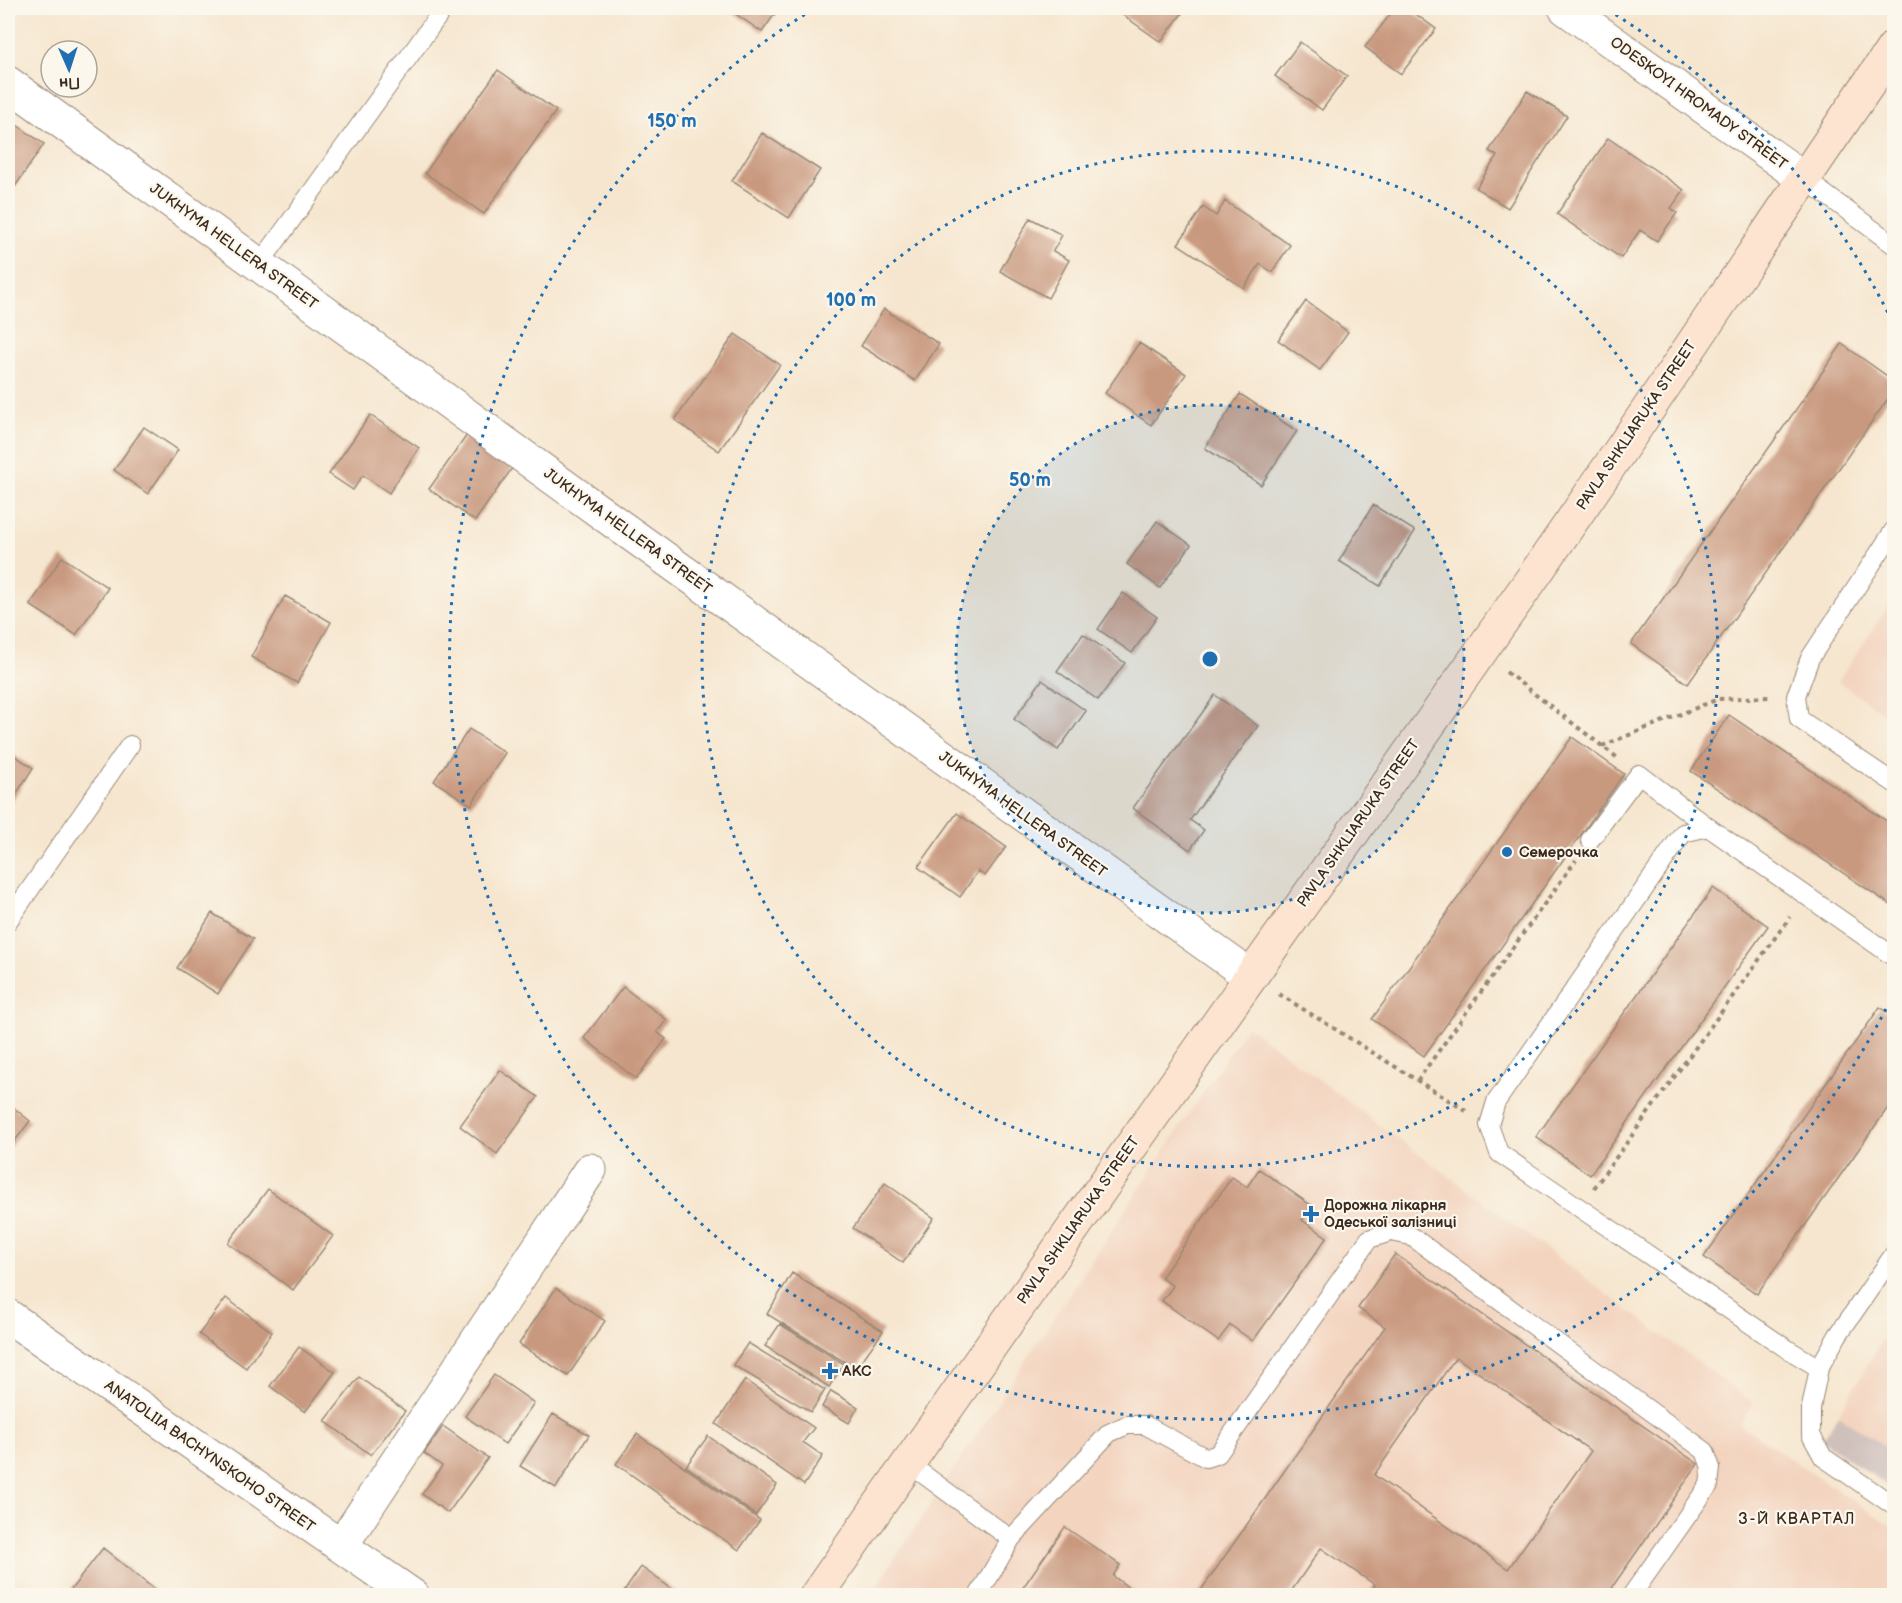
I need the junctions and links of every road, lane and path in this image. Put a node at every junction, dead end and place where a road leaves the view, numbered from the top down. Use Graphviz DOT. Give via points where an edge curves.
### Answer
graph roads {
  1 [pos="444,8"];
  2 [pos="1565,8"];
  3 [pos="1894,47"];
  4 [pos="8,83"];
  5 [pos="1803,178"];
  6 [pos="1894,245"];
  7 [pos="259,265"];
  8 [pos="1894,530"];
  9 [pos="1480,652"];
  10 [pos="1796,696"];
  11 [pos="130,745"];
  12 [pos="1602,746"];
  13 [pos="1639,774"];
  14 [pos="1894,783"];
  15 [pos="1708,827"];
  16 [pos="1590,840"];
  17 [pos="1806,895"];
  18 [pos="8,921"];
  19 [pos="1894,957"];
  20 [pos="1250,976"];
  21 [pos="1417,1081"];
  22 [pos="1489,1125"];
  23 [pos="590,1170"];
  24 [pos="1579,1208"];
  25 [pos="1894,1254"];
  26 [pos="8,1316"];
  27 [pos="1819,1368"];
  28 [pos="908,1463"];
  29 [pos="1894,1506"];
  30 [pos="1011,1539"];
  31 [pos="341,1546"];
  32 [pos="412,1596"];
  33 [pos="816,1596"];
  34 [pos="978,1596"];
  35 [pos="1631,1596"];
  1 -- 7 [label="lane"];
  2 -- 5 [label="street, ODESKOYI HROMADY STREET"];
  3 -- 5 [label="street, PAVLA SHKLIARUKA STREET"];
  4 -- 7 [label="street, JUKHYMA HELLERA STREET"];
  5 -- 6 [label="lane"];
  5 -- 9 [label="street, PAVLA SHKLIARUKA STREET"];
  7 -- 20 [label="street, JUKHYMA HELLERA STREET"];
  8 -- 10 [label="lane" via="1810,658"];
  9 -- 12 [label="path"];
  9 -- 20 [label="street, PAVLA SHKLIARUKA STREET"];
  10 -- 12 [label="path" via="1718,699"];
  10 -- 14 [label="lane" via="1799,719"];
  11 -- 18 [label="lane"];
  12 -- 13 [label="path"];
  13 -- 15 [label="lane"];
  13 -- 16 [label="lane"];
  15 -- 17 [label="lane"];
  15 -- 22 [label="lane" via="1683,833 1496,1102"];
  16 -- 21 [label="path"];
  17 -- 19 [label="lane"];
  17 -- 24 [label="path"];
  20 -- 21 [label="path"];
  20 -- 28 [label="street, PAVLA SHKLIARUKA STREET"];
  21 -- 22 [label="path"];
  22 -- 24 [label="lane" via="1499,1153"];
  23 -- 31 [label="street"];
  24 -- 27 [label="lane"];
  25 -- 27 [label="lane"];
  26 -- 31 [label="street, ANATOLIIA BACHYNSKOHO STREET"];
  27 -- 29 [label="lane" via="1811,1408 1811,1435 1823,1457"];
  28 -- 30 [label="lane"];
  28 -- 33 [label="street, PAVLA SHKLIARUKA STREET"];
  30 -- 34 [label="lane"];
  30 -- 35 [label="lane" via="1109,1433 1127,1425 1145,1425 1206,1458 1218,1454 1369,1239 1391,1232 1410,1236 1706,1451 1711,1468 1709,1485"];
  31 -- 32 [label="street, ANATOLIIA BACHYNSKOHO STREET"];
}
